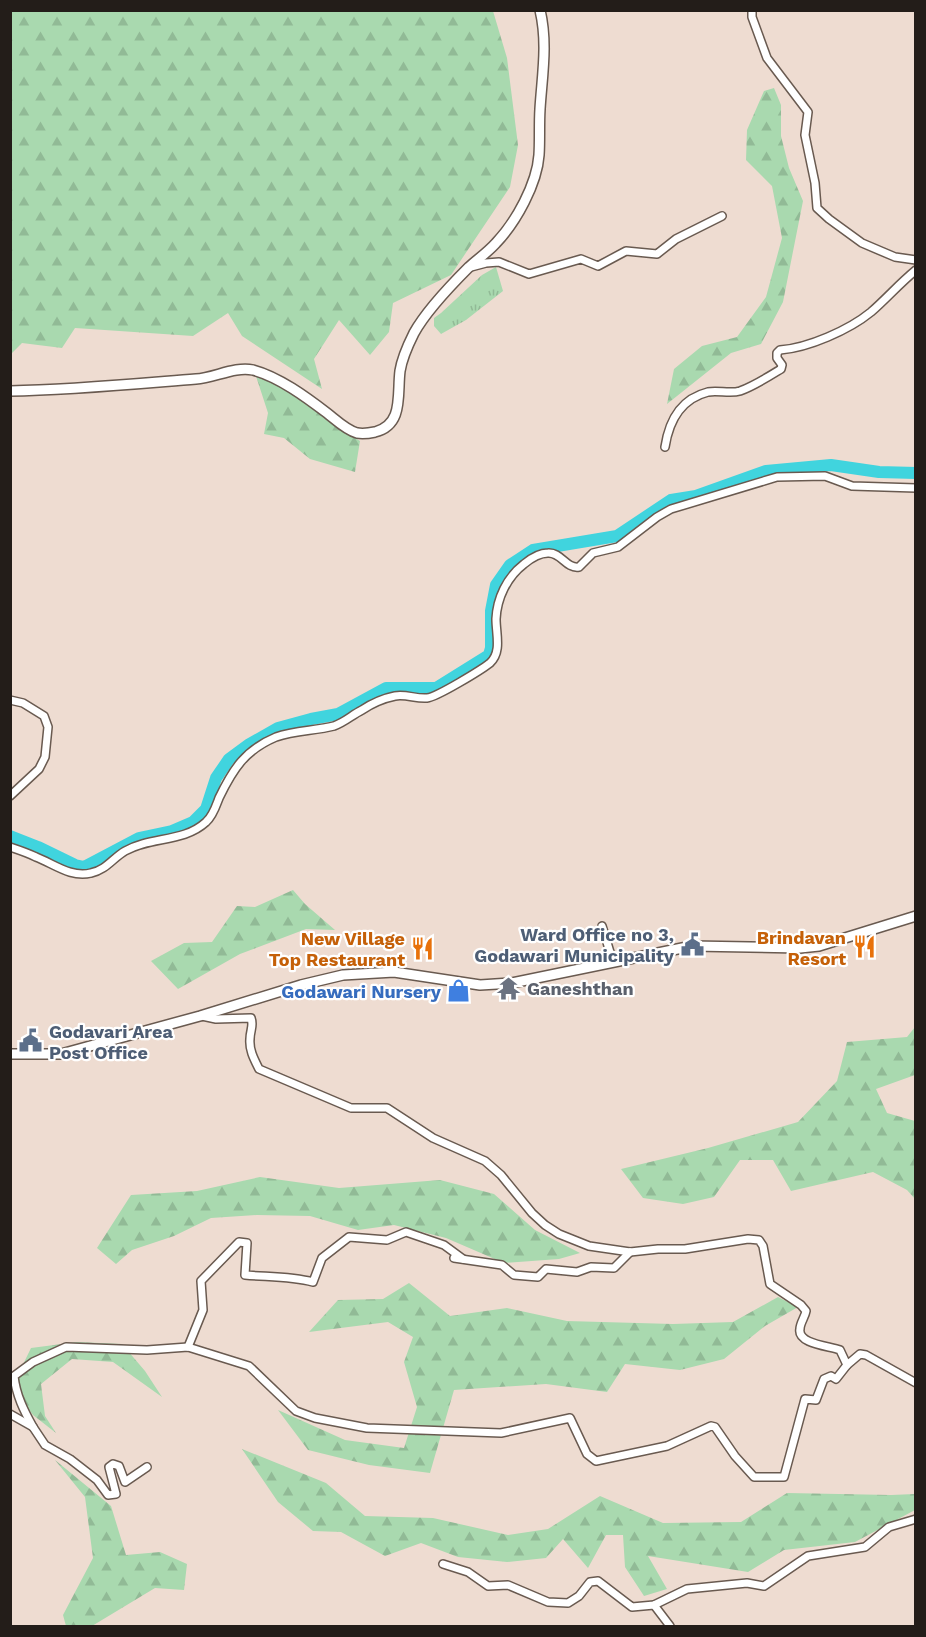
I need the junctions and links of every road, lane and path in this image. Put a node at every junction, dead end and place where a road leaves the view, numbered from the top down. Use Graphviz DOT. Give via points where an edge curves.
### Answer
graph roads {
  1 [pos="540,10"];
  2 [pos="752,10"];
  3 [pos="722,216"];
  4 [pos="915,260"];
  5 [pos="468,268"];
  6 [pos="915,270"];
  7 [pos="10,391"];
  8 [pos="665,447"];
  9 [pos="915,488"];
  10 [pos="10,700"];
  11 [pos="10,796"];
  12 [pos="10,847"];
  13 [pos="915,916"];
  14 [pos="602,926"];
  15 [pos="612,962"];
  16 [pos="200,1016"];
  17 [pos="10,1054"];
  18 [pos="630,1252"];
  19 [pos="454,1258"];
  20 [pos="463,1259"];
  21 [pos="188,1347"];
  22 [pos="847,1365"];
  23 [pos="915,1383"];
  24 [pos="10,1414"];
  25 [pos="33,1427"];
  26 [pos="147,1467"];
  27 [pos="915,1519"];
  28 [pos="443,1564"];
  29 [pos="654,1605"];
  30 [pos="670,1626"];
  1 -- 5 [label="street" via="545,54 539,157 533,181 523,205 497,242"];
  2 -- 4 [label="street" via="767,58 808,111 805,135 817,208 862,243 895,257"];
  3 -- 5 [label="street" via="676,239 657,254 626,251 598,266 581,259 529,274 499,262"];
  5 -- 7 [label="street" via="429,310 415,332 400,370 395,419 379,431 357,433 301,395 250,369 196,379"];
  6 -- 8 [label="street" via="870,313 807,346 780,350 777,358 781,369 738,392 708,392 690,400 675,413"];
  9 -- 12 [label="street" via="852,486 825,476 777,477 671,509 618,546 593,553 579,567 546,553 529,560 510,577 496,618 497,652 490,663 434,697 395,696 333,726 276,737 236,766 211,816 195,830 126,851 89,874 69,873"];
  10 -- 11 [label="street" via="44,716 48,727 45,757 39,770"];
  13 -- 15 [label="street" via="819,946 692,946"];
  14 -- 15 [label="street"];
  15 -- 16 [label="street" via="480,985 394,972 344,975"];
  16 -- 17 [label="street" via="61,1054"];
  16 -- 18 [label="street" via="251,1018 251,1053 259,1069 351,1108 387,1108 433,1138 485,1161 544,1225 559,1234 589,1246"];
  18 -- 20 [label="street" via="614,1268 591,1267 577,1272 546,1269 538,1277 514,1275 502,1265"];
  18 -- 22 [label="street" via="759,1240 770,1284 806,1311 799,1330 801,1336 808,1342 840,1350"];
  19 -- 20 [label="street"];
  20 -- 21 [label="street" via="444,1245 405,1232 387,1240 349,1237 322,1258 313,1282 245,1275 247,1243 239,1242 201,1281 203,1310"];
  21 -- 22 [label="street" via="249,1366 296,1411 367,1428 501,1433 570,1418 587,1454 596,1461 666,1446 711,1426 754,1478 784,1477 805,1399 816,1400 824,1379 836,1379"];
  21 -- 25 [label="street" via="66,1347 33,1362 14,1376"];
  22 -- 23 [label="street" via="860,1354 866,1355"];
  24 -- 25 [label="street"];
  25 -- 26 [label="street" via="45,1444 97,1480 108,1495 116,1494 109,1467 113,1464 119,1466 125,1482"];
  27 -- 29 [label="street" via="889,1527 865,1547 808,1556 764,1586 747,1583 687,1589"];
  28 -- 29 [label="street" via="468,1572 489,1586 508,1585 548,1602 568,1604 590,1582 598,1581 633,1607"];
  29 -- 30 [label="street"];
}
